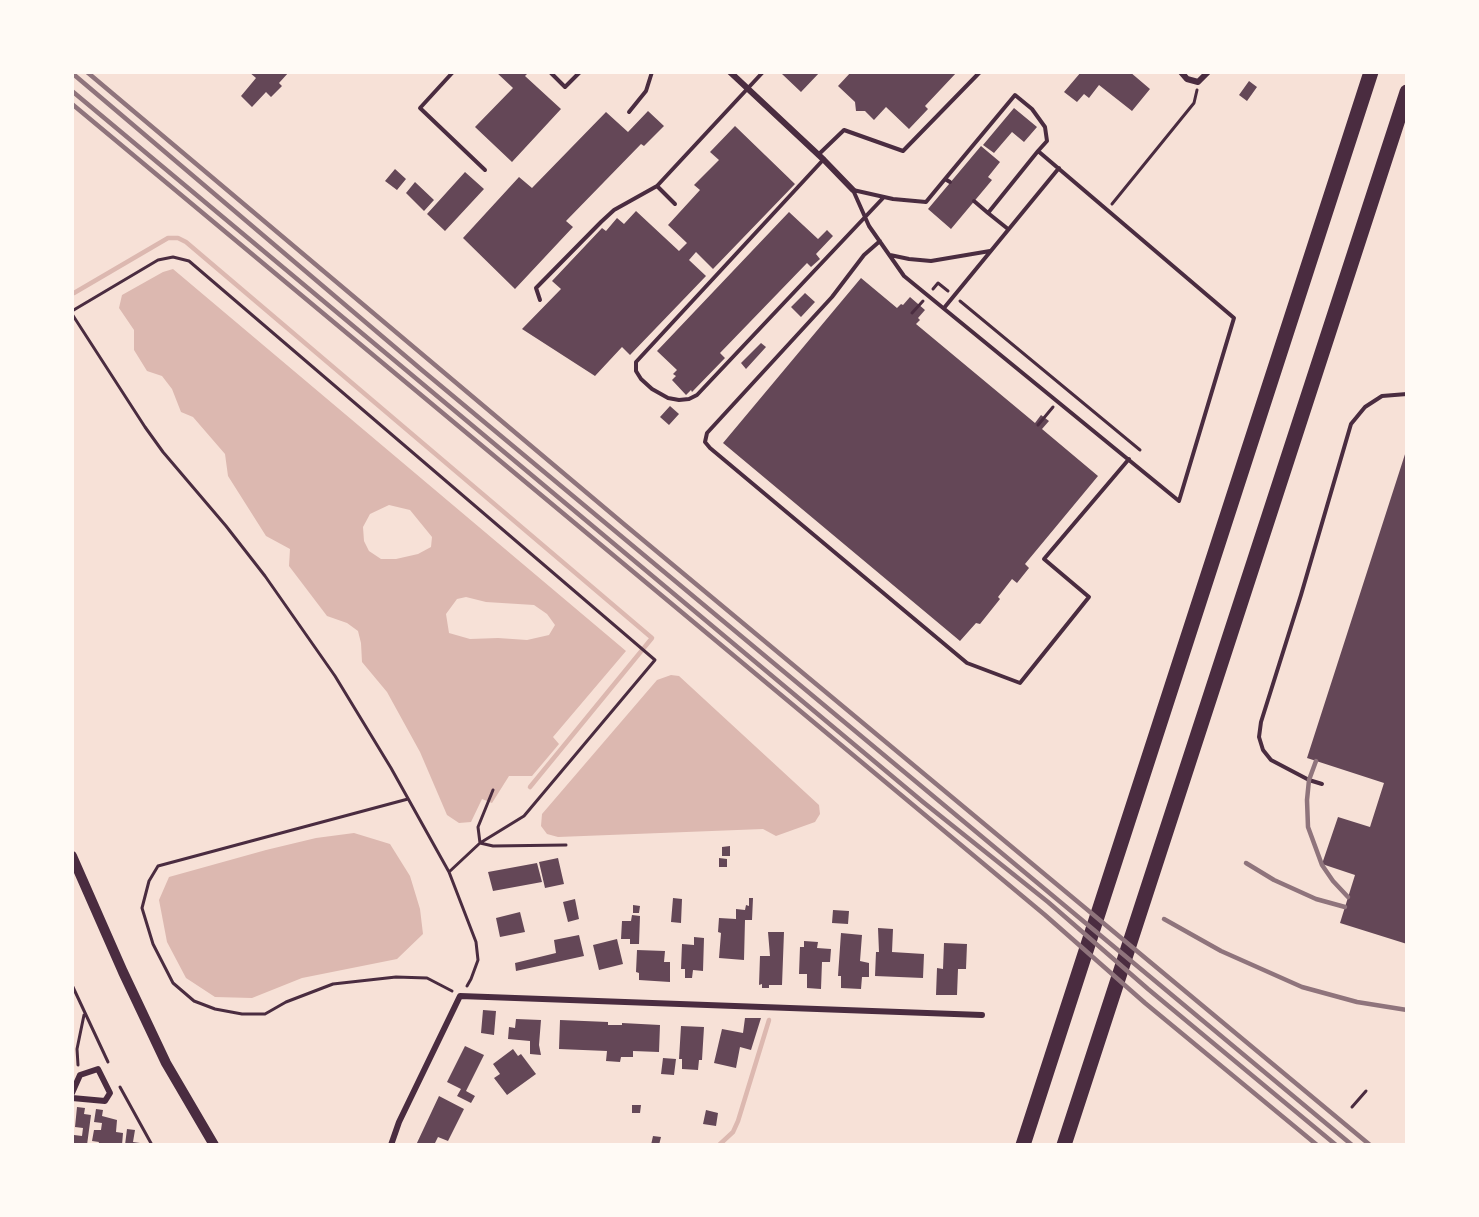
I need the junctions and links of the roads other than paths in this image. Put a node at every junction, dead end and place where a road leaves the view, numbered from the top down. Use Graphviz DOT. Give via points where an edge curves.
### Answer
graph roads {
  1 [pos="453,72"];
  2 [pos="580,72"];
  3 [pos="652,72"];
  4 [pos="730,72"];
  5 [pos="763,72"];
  6 [pos="980,72"];
  7 [pos="1181,72"];
  8 [pos="1208,72"];
  9 [pos="1371,72"];
  10 [pos="551,73"];
  11 [pos="748,89"];
  12 [pos="1407,92"];
  13 [pos="629,112"];
  14 [pos="1038,151"];
  15 [pos="821,157"];
  16 [pos="1059,168"];
  17 [pos="485,170"];
  18 [pos="945,179"];
  19 [pos="950,182"];
  20 [pos="657,186"];
  21 [pos="853,190"];
  22 [pos="884,197"];
  23 [pos="974,201"];
  24 [pos="675,204"];
  25 [pos="988,213"];
  26 [pos="865,217"];
  27 [pos="1008,229"];
  28 [pos="880,241"];
  29 [pos="990,251"];
  30 [pos="890,255"];
  31 [pos="540,300"];
  32 [pos="944,308"];
  33 [pos="1407,393"];
  34 [pos="1129,459"];
  35 [pos="1322,784"];
  36 [pos="72,856"];
  37 [pos="982,1015"];
  38 [pos="72,1094"];
  39 [pos="72,1098"];
  40 [pos="214,1145"];
  41 [pos="391,1145"];
  42 [pos="1023,1145"];
  43 [pos="1064,1145"];
  1 -- 17 [label="lane" via="420,108"];
  2 -- 10 [label="lane" via="565,87"];
  3 -- 13 [label="lane" via="646,91"];
  4 -- 11 [label="street"];
  5 -- 11 [label="lane"];
  6 -- 15 [label="lane" via="903,151 844,130"];
  7 -- 8 [label="street" via="1198,82"];
  9 -- 42 [label="highway"];
  11 -- 15 [label="street"];
  11 -- 20 [label="lane"];
  12 -- 43 [label="highway"];
  14 -- 16 [label="lane"];
  14 -- 18 [label="lane" via="1047,141 1045,127 1015,95"];
  14 -- 25 [label="lane"];
  15 -- 21 [label="street"];
  15 -- 26 [label="lane" via="636,362 640,379 668,398 689,399 697,395"];
  16 -- 27 [label="lane"];
  16 -- 34 [label="lane" via="1234,318 1179,501"];
  18 -- 19 [label="lane"];
  18 -- 22 [label="lane" via="926,202"];
  20 -- 24 [label="lane"];
  20 -- 31 [label="lane" via="614,210 601,222 536,288"];
  21 -- 22 [label="lane"];
  21 -- 26 [label="lane"];
  22 -- 26 [label="lane"];
  23 -- 25 [label="lane"];
  25 -- 27 [label="lane"];
  26 -- 28 [label="lane"];
  27 -- 29 [label="lane"];
  28 -- 30 [label="lane"];
  28 -- 34 [label="lane" via="707,433 705,442 710,448 967,663 1020,683 1089,597 1044,559"];
  29 -- 30 [label="lane" via="931,261"];
  29 -- 32 [label="lane"];
  30 -- 32 [label="lane" via="904,276"];
  32 -- 34 [label="lane"];
  33 -- 35 [label="lane" via="1382,396 1365,407 1351,424 1261,722 1259,737 1271,760"];
  36 -- 40 [label="street" via="166,1063"];
  37 -- 41 [label="street" via="460,996"];
  38 -- 39 [label="street" via="80,1075 98,1069 110,1093 105,1101"];
}
